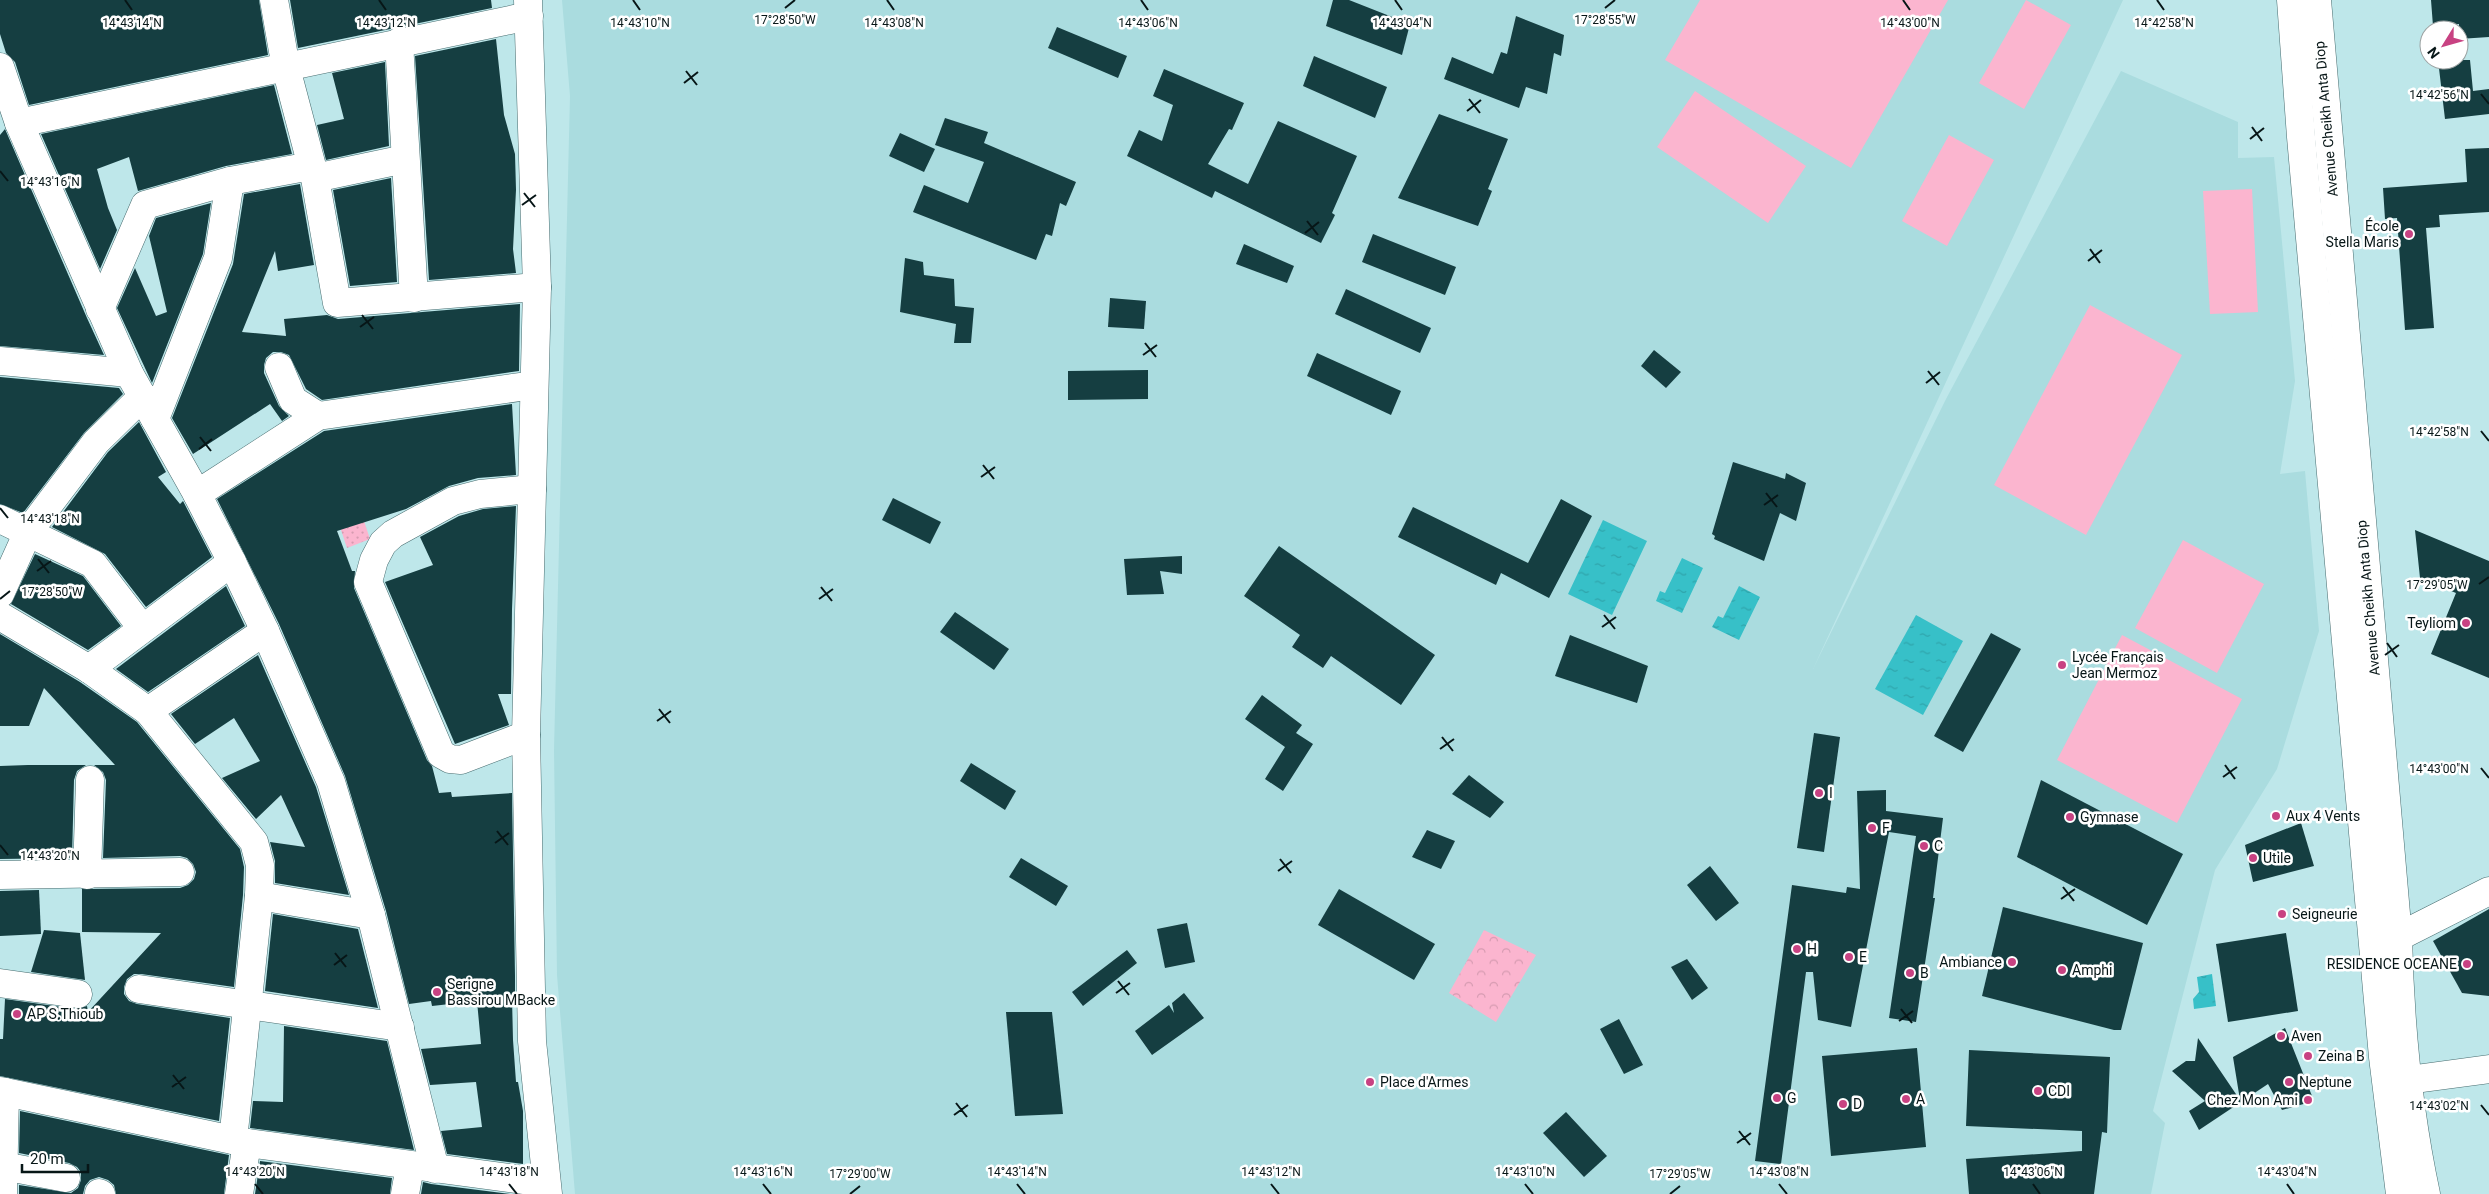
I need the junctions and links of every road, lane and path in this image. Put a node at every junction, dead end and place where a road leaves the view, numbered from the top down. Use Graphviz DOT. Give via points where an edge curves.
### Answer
graph roads {
  1 [pos="274,0"];
  2 [pos="2291,0"];
  3 [pos="2317,0"];
  4 [pos="529,8"];
  5 [pos="399,42"];
  6 [pos="0,67"];
  7 [pos="286,68"];
  8 [pos="12,121"];
  9 [pos="406,159"];
  10 [pos="313,172"];
  11 [pos="230,181"];
  12 [pos="537,287"];
  13 [pos="414,298"];
  14 [pos="100,309"];
  15 [pos="0,361"];
  16 [pos="279,367"];
  17 [pos="129,373"];
  18 [pos="534,385"];
  19 [pos="149,407"];
  20 [pos="318,416"];
  21 [pos="532,489"];
  22 [pos="197,494"];
  23 [pos="0,519"];
  24 [pos="28,532"];
  25 [pos="232,562"];
  26 [pos="0,594"];
  27 [pos="0,616"];
  28 [pos="142,628"];
  29 [pos="265,631"];
  30 [pos="89,670"];
  31 [pos="148,710"];
  32 [pos="526,735"];
  33 [pos="90,780"];
  34 [pos="180,872"];
  35 [pos="0,874"];
  36 [pos="87,875"];
  37 [pos="2489,891"];
  38 [pos="259,896"];
  39 [pos="371,915"];
  40 [pos="2398,937"];
  41 [pos="0,983"];
  42 [pos="140,990"];
  43 [pos="78,994"];
  44 [pos="247,1005"];
  45 [pos="400,1027"];
  46 [pos="2489,1069"];
  47 [pos="2408,1080"];
  48 [pos="3,1091"];
  49 [pos="240,1141"];
  50 [pos="4,1166"];
  51 [pos="423,1167"];
  52 [pos="66,1178"];
  53 [pos="547,1189"];
  54 [pos="3,1194"];
  55 [pos="239,1194"];
  56 [pos="405,1194"];
  57 [pos="2400,1194"];
  58 [pos="2426,1194"];
  1 -- 7 [label="street"];
  2 -- 57 [label="street, Avenue Cheikh Anta Diop" via="2383,1057"];
  3 -- 40 [label="street, Avenue Cheikh Anta Diop"];
  4 -- 5 [label="street"];
  4 -- 12 [label="street"];
  5 -- 7 [label="street"];
  5 -- 9 [label="street"];
  6 -- 8 [label="street"];
  7 -- 8 [label="street"];
  7 -- 10 [label="street"];
  8 -- 14 [label="street"];
  9 -- 10 [label="street"];
  9 -- 13 [label="street"];
  10 -- 11 [label="street"];
  10 -- 13 [label="street" via="337,303"];
  11 -- 14 [label="street" via="146,205"];
  11 -- 19 [label="street" via="218,258"];
  12 -- 13 [label="street"];
  12 -- 18 [label="street"];
  14 -- 17 [label="street"];
  15 -- 17 [label="street"];
  16 -- 20 [label="street" via="293,400"];
  17 -- 19 [label="street"];
  18 -- 20 [label="street"];
  18 -- 21 [label="street"];
  19 -- 22 [label="street"];
  19 -- 24 [label="street" via="96,442"];
  20 -- 22 [label="street"];
  21 -- 32 [label="street"];
  21 -- 32 [label="street" via="480,494 453,501 393,534 383,543 374,560 368,582 441,754 461,760"];
  22 -- 25 [label="street"];
  23 -- 24 [label="street"];
  24 -- 26 [label="street"];
  24 -- 28 [label="street" via="93,564"];
  25 -- 28 [label="street"];
  25 -- 29 [label="street"];
  27 -- 30 [label="street"];
  28 -- 30 [label="street"];
  29 -- 31 [label="street"];
  29 -- 39 [label="street" via="331,782"];
  30 -- 31 [label="street"];
  31 -- 38 [label="street" via="254,842 260,865"];
  32 -- 53 [label="street" via="532,1041"];
  33 -- 36 [label="street"];
  34 -- 36 [label="street"];
  35 -- 36 [label="street"];
  37 -- 40 [label="street"];
  38 -- 39 [label="street"];
  38 -- 44 [label="street"];
  39 -- 45 [label="street"];
  40 -- 47 [label="street, Avenue Cheikh Anta Diop"];
  41 -- 43 [label="street"];
  42 -- 44 [label="street"];
  44 -- 45 [label="street"];
  44 -- 49 [label="street"];
  45 -- 51 [label="street"];
  46 -- 47 [label="street"];
  47 -- 58 [label="street, Avenue Cheikh Anta Diop"];
  48 -- 49 [label="street"];
  48 -- 50 [label="street"];
  49 -- 51 [label="street"];
  49 -- 55 [label="street"];
  50 -- 52 [label="street"];
  50 -- 54 [label="street"];
  51 -- 53 [label="street"];
  51 -- 56 [label="street"];
}
